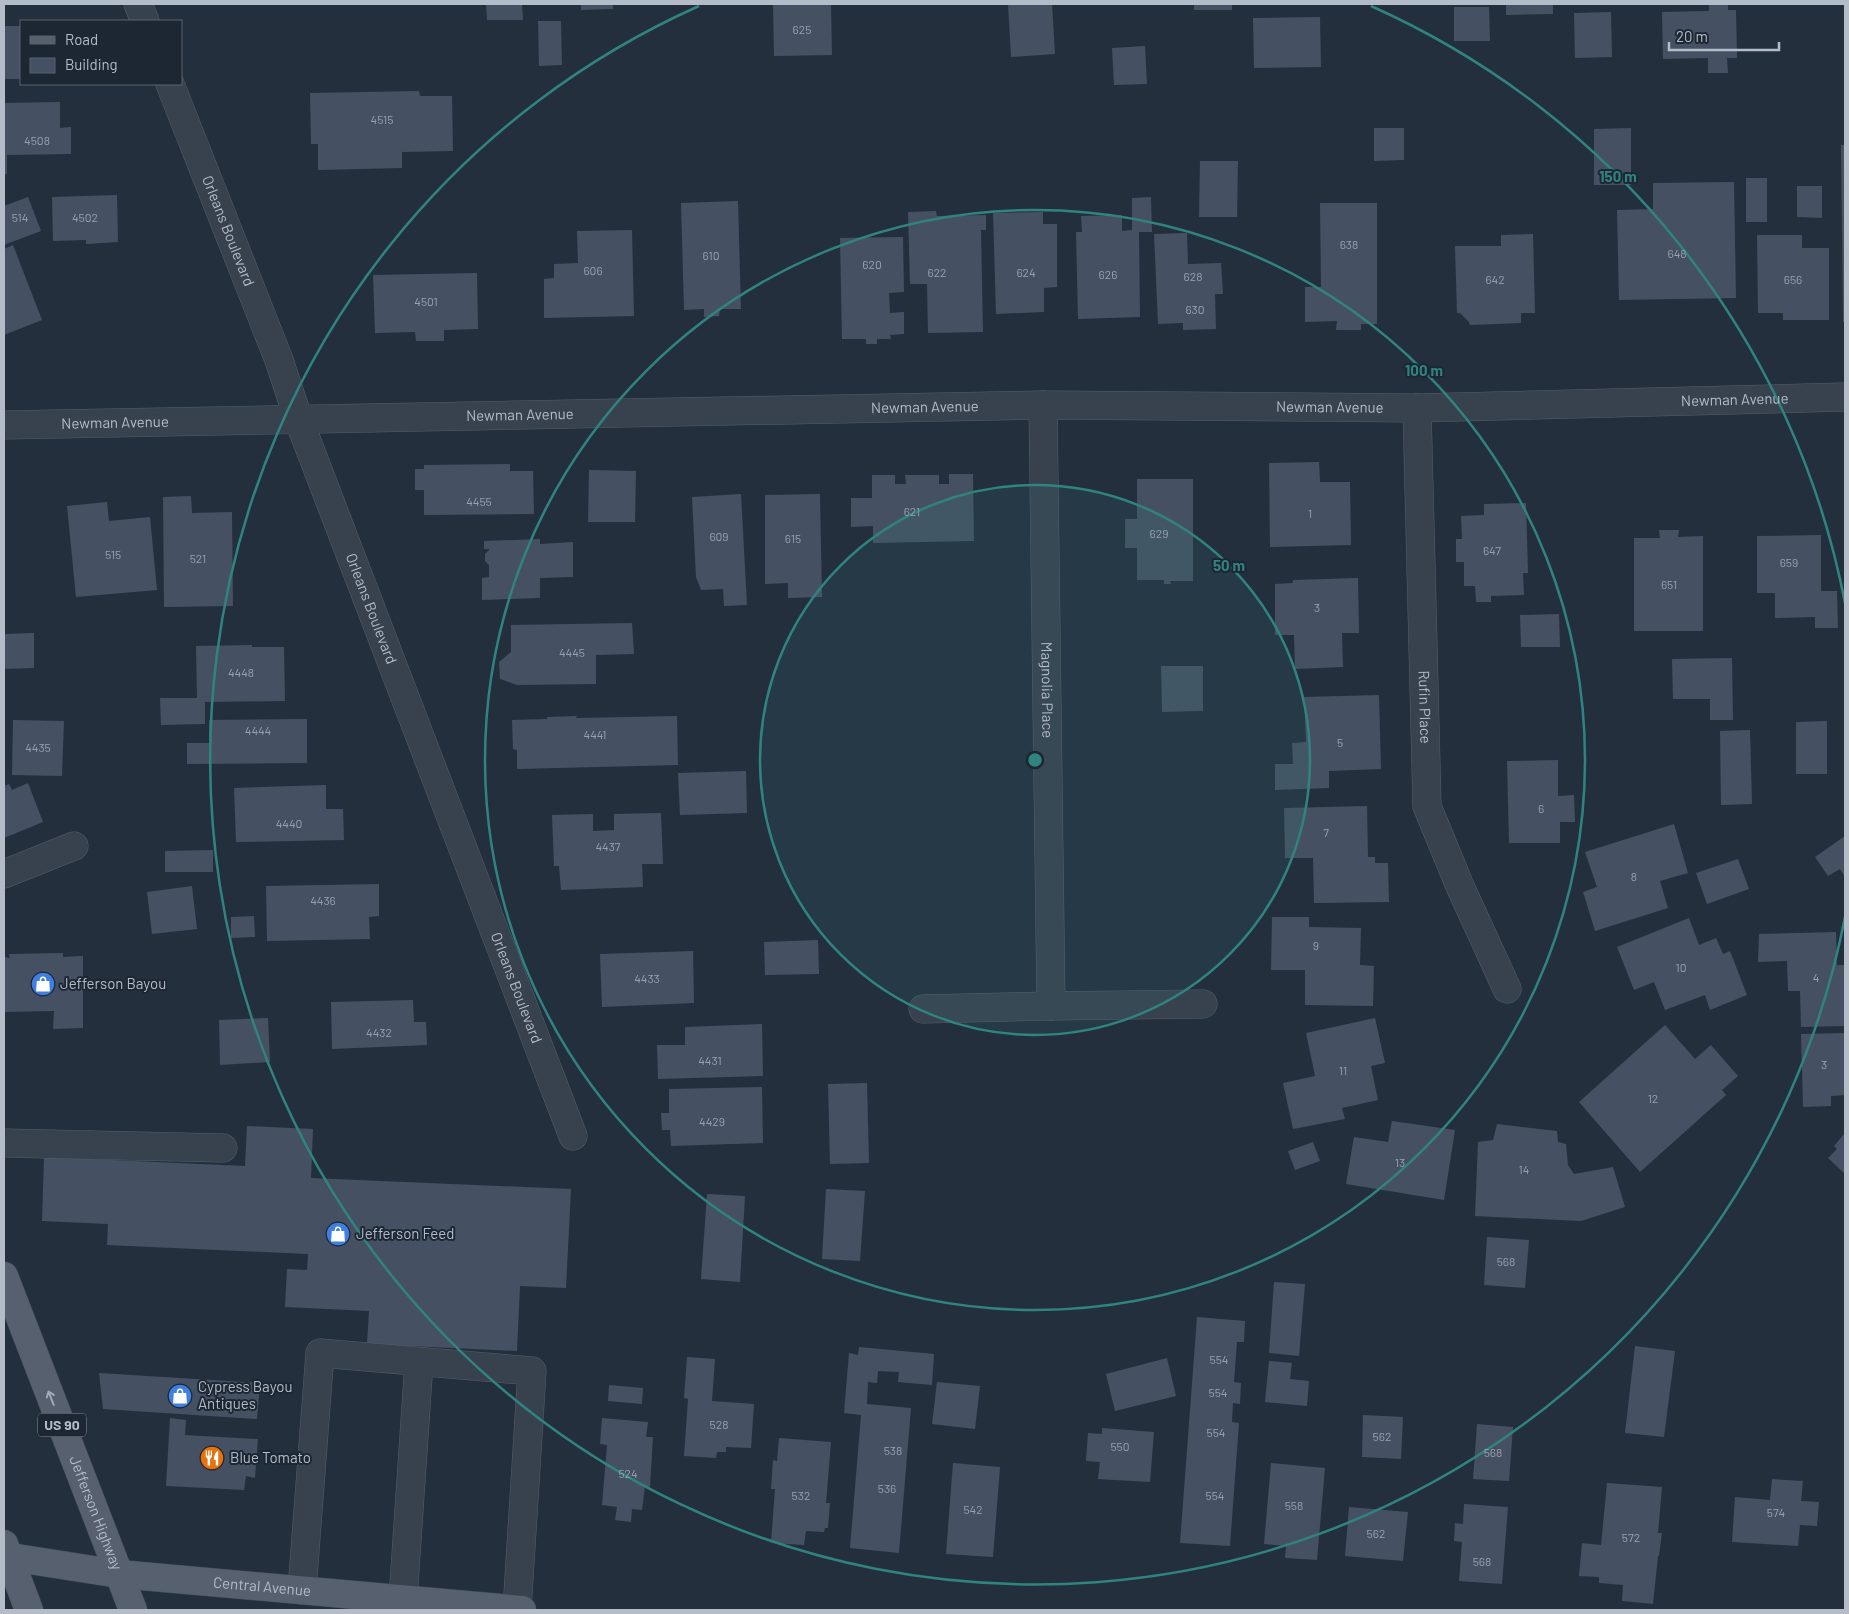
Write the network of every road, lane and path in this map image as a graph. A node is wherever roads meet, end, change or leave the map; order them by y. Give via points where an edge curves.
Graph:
1 (138, 4) edge
2 (145, 20) edge
3 (170, 85) edge
4 (1845, 397) edge
5 (1043, 405) junction
6 (1418, 408) junction
7 (298, 418) junction
8 (4, 425) edge
9 (74, 846) dead end
10 (4, 874) edge
11 (1507, 989) dead end
12 (1203, 1004) dead end
13 (1051, 1006) junction
14 (923, 1009) dead end
15 (573, 1136) dead end
16 (4, 1143) edge
17 (223, 1148) dead end
18 (4, 1276) edge
19 (419, 1362) junction
20 (6, 1551) edge
21 (119, 1574) junction
22 (302, 1590) junction
23 (403, 1600) junction
24 (30, 1610) edge
25 (133, 1610) edge
26 (517, 1610) edge
27 (522, 1610) edge

1 - 2 street
3 - 7 street, Orleans Boulevard
4 - 6 street, Newman Avenue
5 - 6 street, Newman Avenue
5 - 7 street, Newman Avenue
5 - 13 street, Magnolia Place
6 - 11 street, Rufin Place via 1428,806
7 - 8 street, Newman Avenue
7 - 15 street, Orleans Boulevard
9 - 10 street
12 - 13 street
13 - 14 street
16 - 17 street
21 -> 18 main road, Jefferson Highway / US 90
19 - 22 street via 320,1353
19 - 23 street
19 - 26 street via 532,1371
20 - 21 main road, Central Avenue
20 - 24 main road
21 - 22 main road, Central Avenue
21 - 25 main road, Jefferson Highway / US 90
22 - 23 main road, Central Avenue
23 - 26 main road, Central Avenue
26 - 27 main road, Central Avenue

